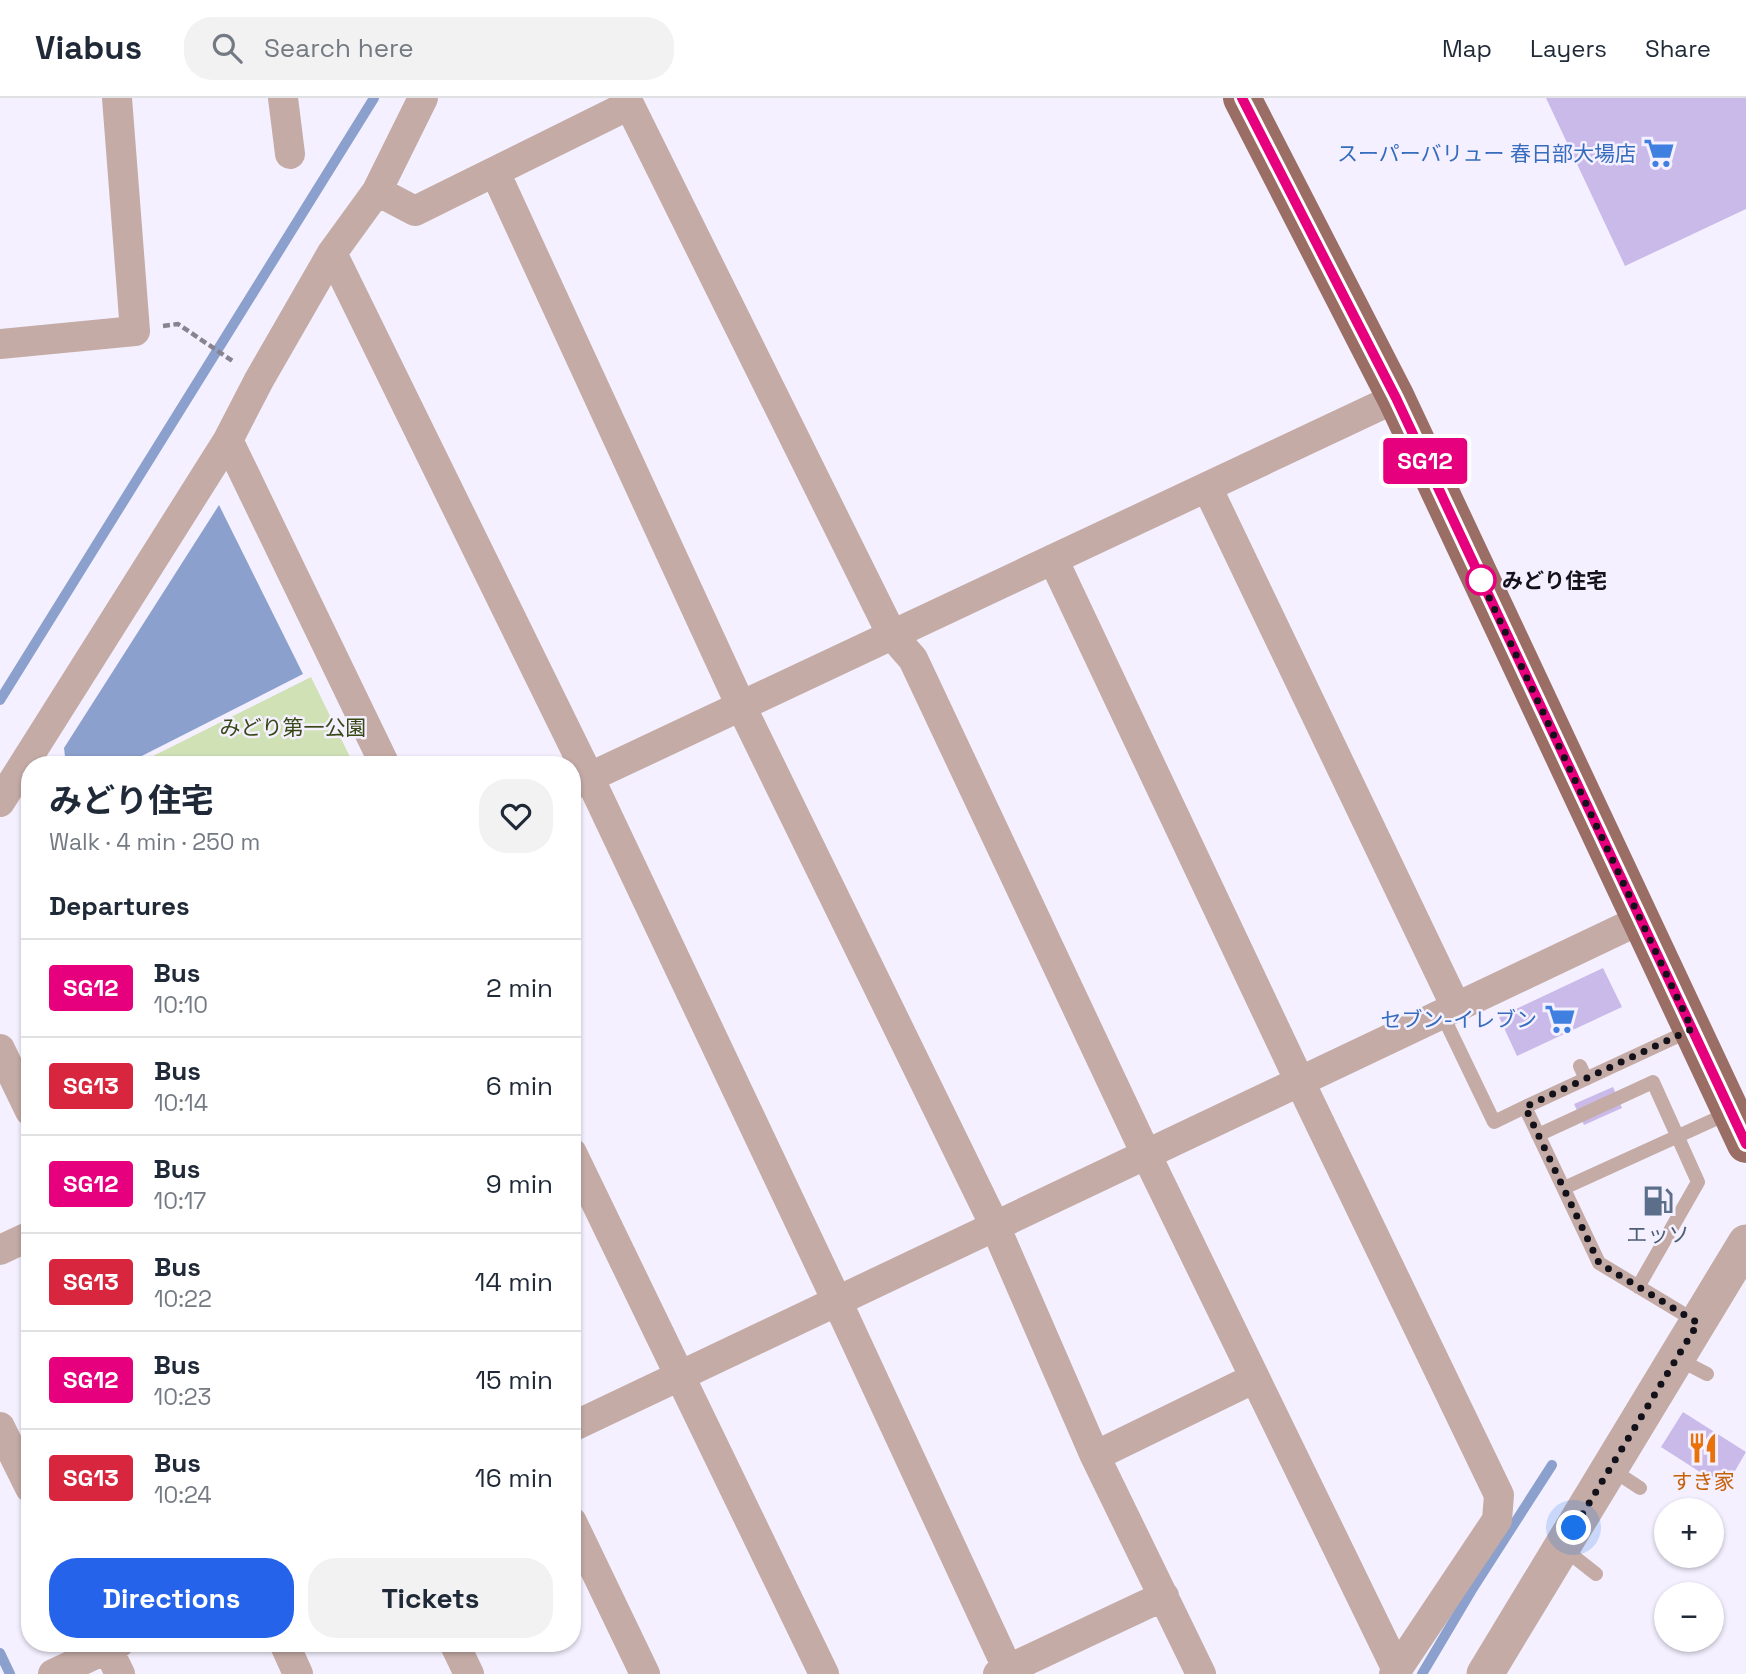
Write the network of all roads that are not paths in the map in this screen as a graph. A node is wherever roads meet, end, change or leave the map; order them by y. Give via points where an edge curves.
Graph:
1 (117, 98) edge
2 (283, 98) edge
3 (423, 98) edge
4 (1242, 98) edge
5 (627, 102) edge
6 (289, 154) dead end
7 (495, 172) junction
8 (377, 191) junction
9 (332, 253) junction
10 (0, 344) edge
11 (1396, 398) junction
12 (228, 440) junction
13 (1206, 487) junction
14 (1053, 559) junction
15 (892, 635) junction
16 (741, 706) junction
17 (36, 756) edge
18 (381, 756) edge
19 (569, 756) edge
20 (21, 776) edge
21 (581, 781) edge
22 (0, 802) edge
23 (1640, 920) junction
24 (1449, 1011) junction
25 (1692, 1029) junction
26 (0, 1049) edge
27 (1300, 1082) junction
28 (21, 1092) edge
29 (1525, 1107) junction
30 (1738, 1128) edge
31 (1538, 1135) junction
32 (1678, 1136) junction
33 (1146, 1154) junction
34 (581, 1172) edge
35 (1564, 1188) junction
36 (995, 1226) junction
37 (21, 1240) edge
38 (1746, 1243) edge
39 (0, 1250) edge
40 (1638, 1287) junction
41 (837, 1301) junction
42 (1698, 1323) junction
43 (680, 1376) junction
44 (1255, 1378) junction
45 (581, 1423) edge
46 (0, 1427) edge
47 (1095, 1456) junction
48 (1610, 1468) junction
49 (21, 1470) edge
50 (1640, 1488) dead end
51 (581, 1541) edge
52 (1562, 1547) junction
53 (1596, 1574) dead end
54 (1164, 1596) junction
55 (113, 1652) edge
56 (288, 1652) edge
57 (458, 1652) edge
58 (1395, 1672) edge
59 (1005, 1673) edge
60 (53, 1674) edge
61 (298, 1674) edge
62 (469, 1674) edge
63 (645, 1674) edge
64 (824, 1674) edge
65 (1201, 1674) edge
66 (1485, 1674) edge

1 - 10 street via 135,331
2 - 6 street
3 - 8 street
4 - 11 main road
5 - 7 street
5 - 15 street
7 - 8 street via 415,211
7 - 16 street
8 - 9 street
9 - 12 street
9 - 19 street
11 - 13 street
11 - 23 main road
12 - 17 street
12 - 18 street
13 - 14 street
13 - 24 street
14 - 15 street
14 - 27 street
15 - 16 street
15 - 33 street via 913,659
16 - 21 street
16 - 36 street
20 - 22 street
21 - 41 street
23 - 24 street
23 - 25 main road
24 - 27 street
24 - 29 lane via 1494,1122
25 - 29 lane via 1583,1072
25 - 30 main road
26 - 28 street
27 - 33 street
27 - 58 street via 1499,1495 1497,1520
29 - 31 lane
30 - 32 lane
31 - 32 lane via 1653,1082
31 - 35 lane
32 - 35 lane
32 - 40 lane via 1698,1182
33 - 36 street
33 - 44 street
34 - 43 street
35 - 40 lane via 1599,1263
36 - 41 street
36 - 47 street
37 - 39 street
38 - 42 street
40 - 42 lane
41 - 43 street
41 - 59 street
42 - 48 street via 1692,1366
43 - 45 street
43 - 64 street
44 - 47 street
44 - 58 street
46 - 49 street
47 - 54 street
48 - 50 lane
48 - 52 street
51 - 63 street
52 - 53 lane
52 - 66 street
54 - 59 street
54 - 65 street
55 - 60 street
56 - 61 street
57 - 62 street

